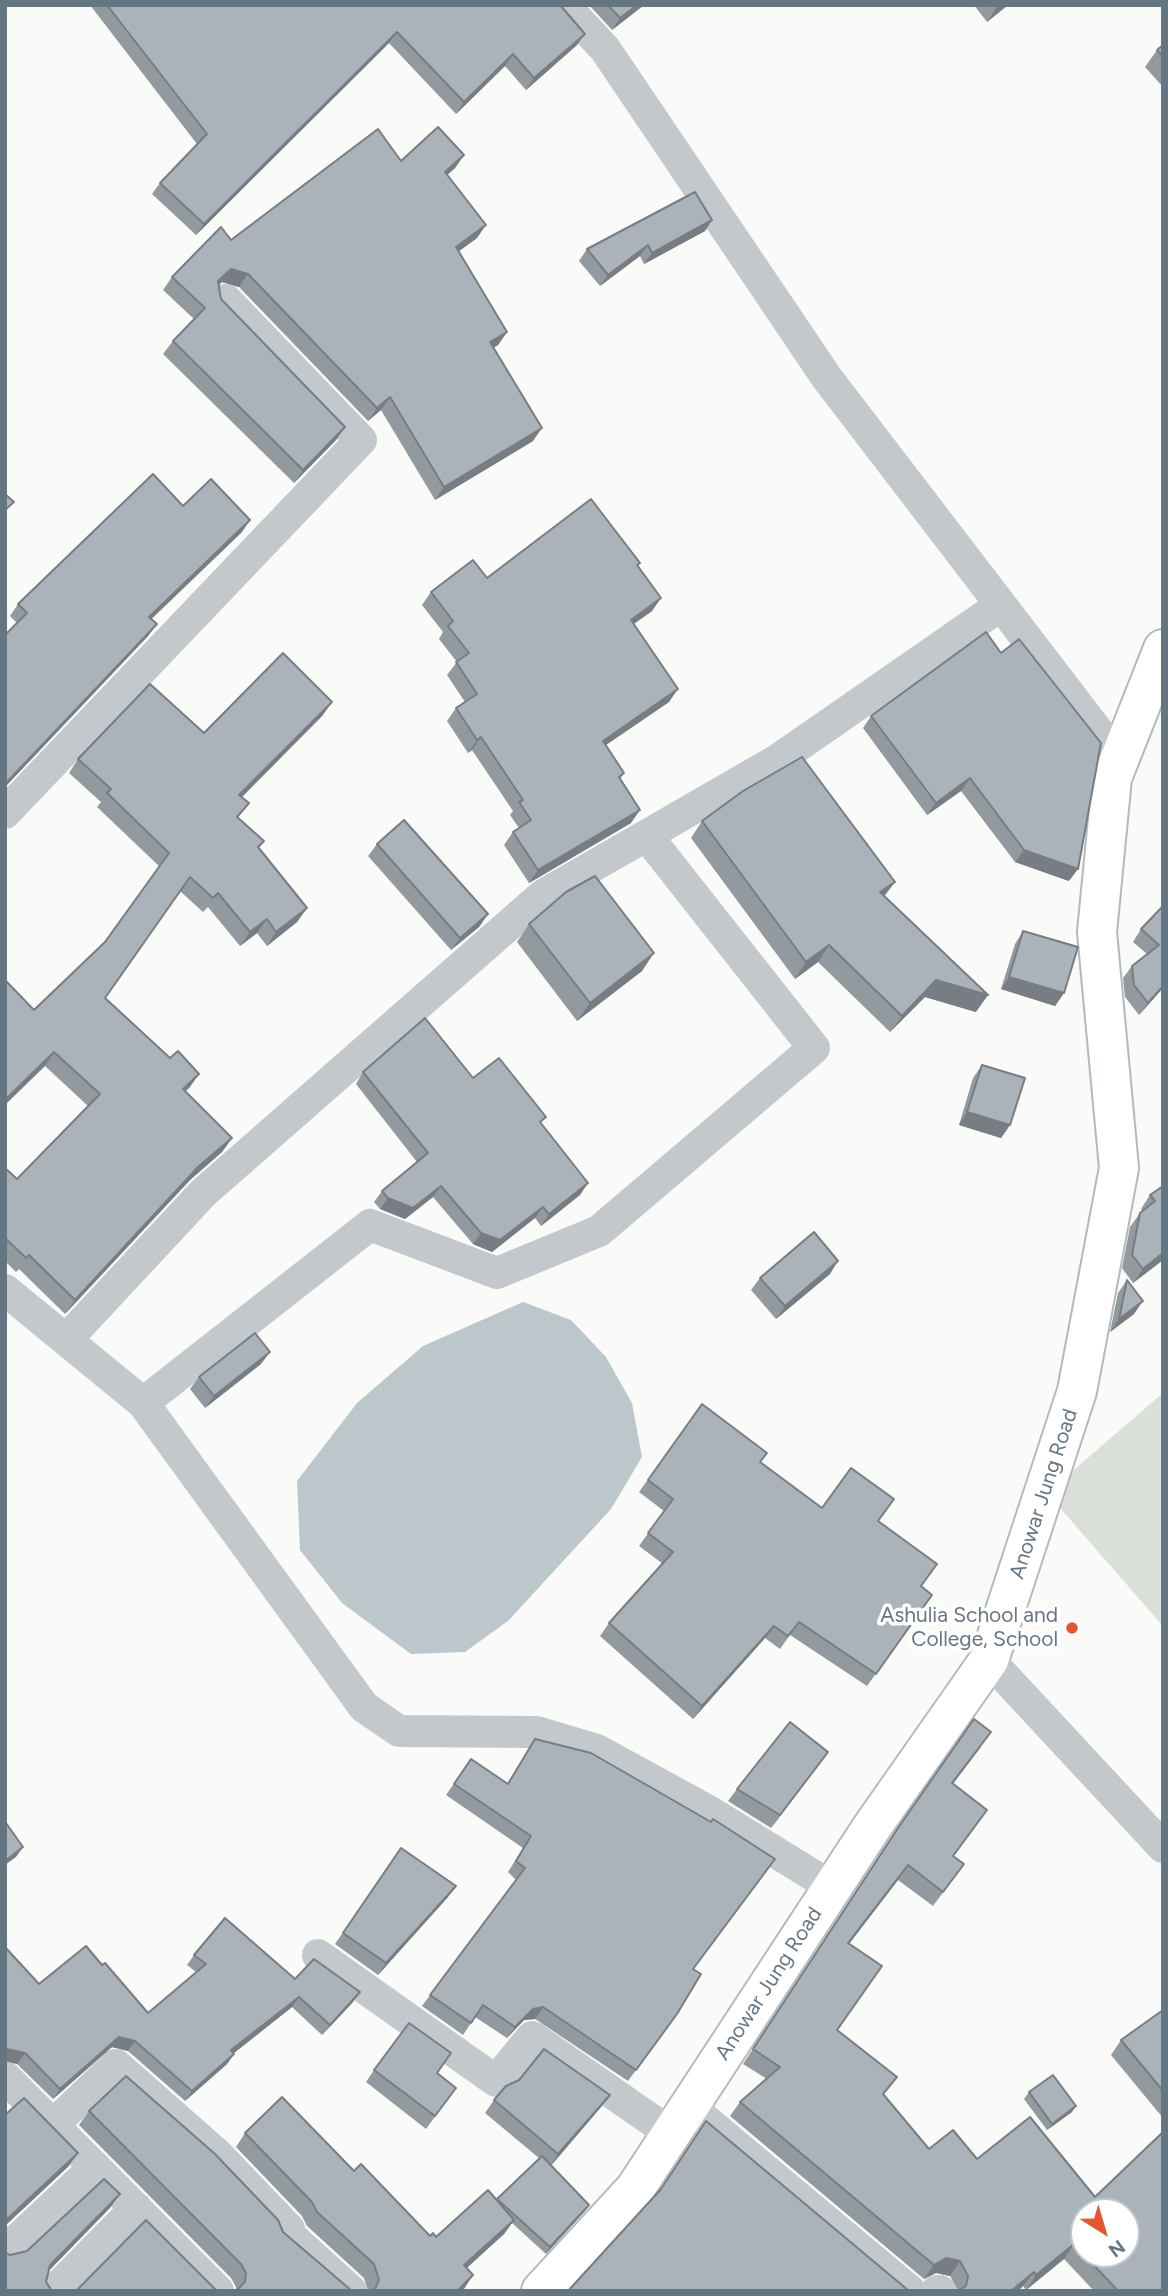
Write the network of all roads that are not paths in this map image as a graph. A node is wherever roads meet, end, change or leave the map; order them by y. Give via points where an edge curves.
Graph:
1 (564, 5) edge
2 (226, 300) edge
3 (1001, 605) junction
4 (1163, 649) edge
5 (1119, 760) junction
6 (5, 813) edge
7 (647, 836) junction
8 (5, 1290) edge
9 (66, 1340) junction
10 (143, 1403) junction
11 (989, 1660) junction
12 (1163, 1847) edge
13 (832, 1887) junction
14 (318, 1955) dead end
15 (11, 2093) edge
16 (681, 2121) junction
17 (53, 2125) junction
18 (95, 2167) junction
19 (136, 2208) junction
20 (5, 2251) edge
21 (54, 2291) edge
22 (218, 2291) edge
23 (351, 2291) edge
24 (541, 2291) edge
25 (910, 2291) edge

1 - 3 street via 605,49 827,378
2 - 6 street via 361,440
3 - 5 street
3 - 7 street via 779,759
4 - 5 highway, Anowar Jung Road
5 - 11 highway, Anowar Jung Road via 1112,778 1097,932 1119,1168 1077,1391
7 - 9 street via 544,895 203,1194
7 - 10 street via 814,1048 599,1231 497,1273 370,1225
8 - 9 street
9 - 10 street
10 - 13 street via 364,1707 399,1731 537,1731 597,1750
11 - 12 street
11 - 13 highway, Anowar Jung Road
13 - 16 highway, Anowar Jung Road
14 - 16 street via 496,2081 532,2037
15 - 17 street
16 - 24 highway, Anowar Jung Road via 635,2189
16 - 25 street
17 - 18 street
17 - 23 street via 116,2065 218,2155 289,2228 286,2232
18 - 19 street
18 - 20 street
19 - 21 street
19 - 22 street

